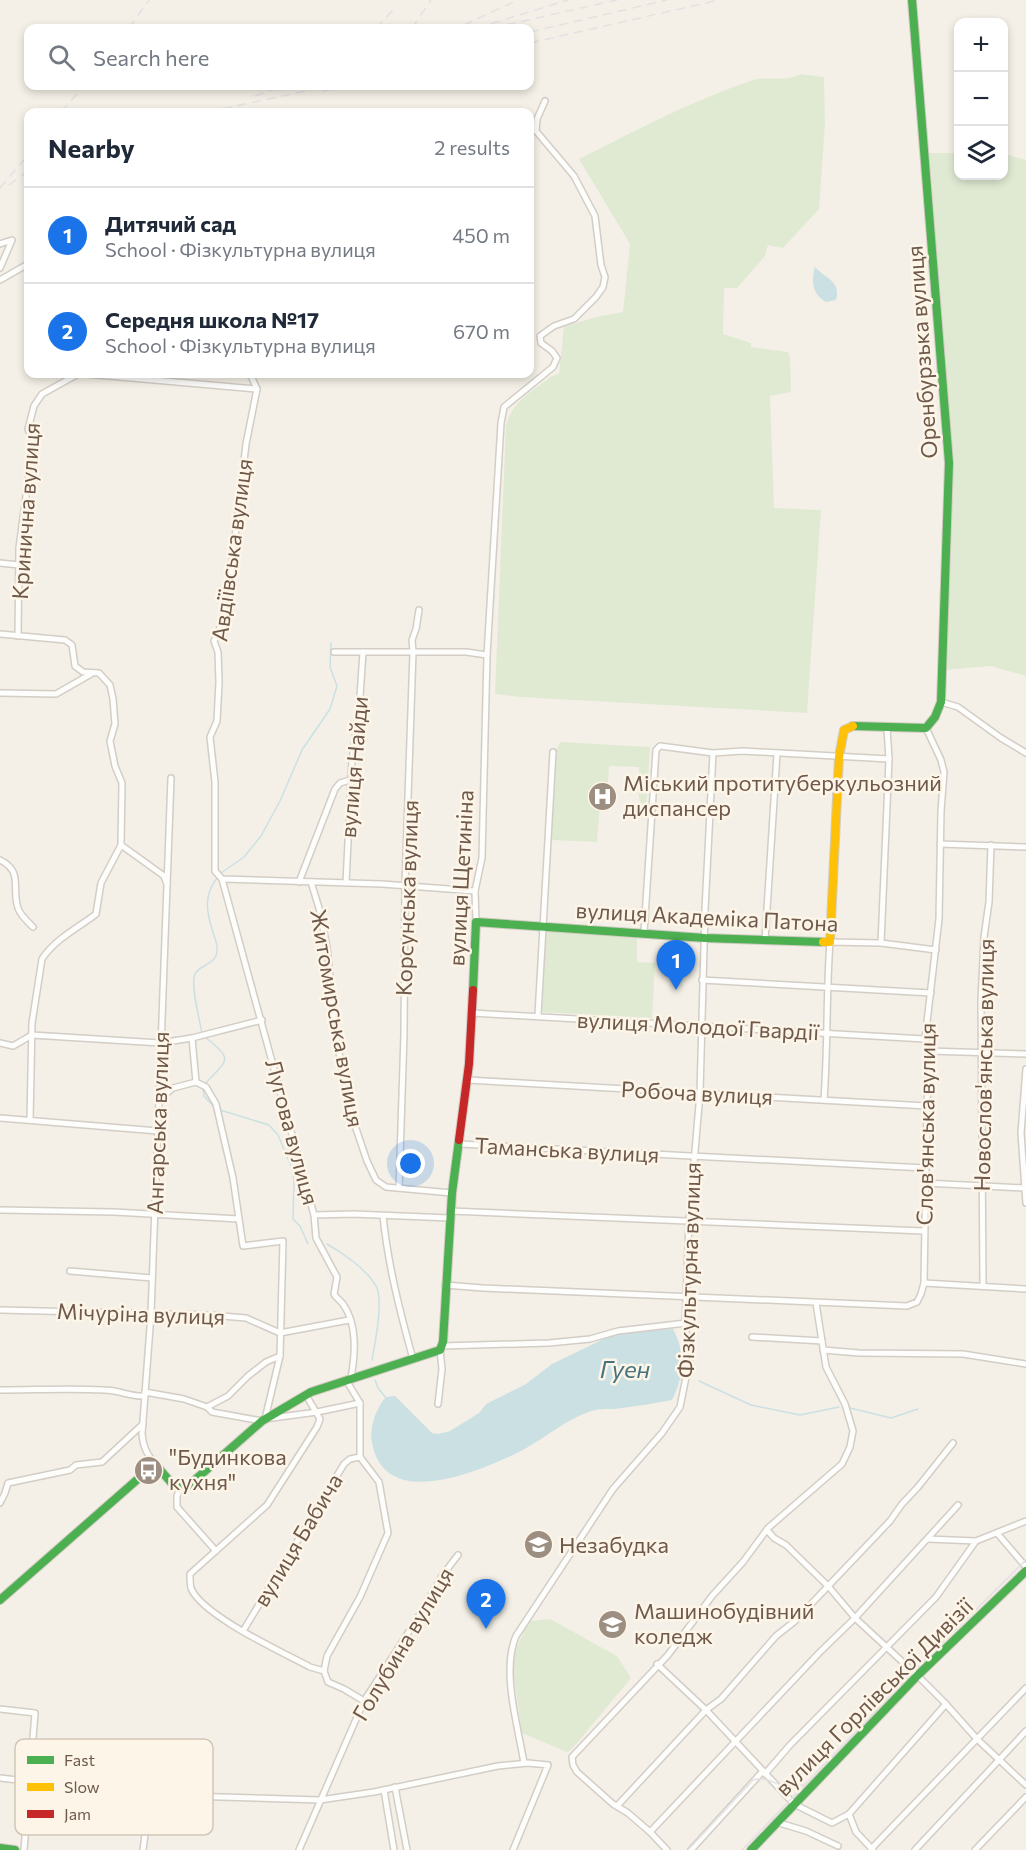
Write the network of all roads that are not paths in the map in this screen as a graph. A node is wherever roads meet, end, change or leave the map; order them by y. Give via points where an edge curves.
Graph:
1 (912, 0) edge
2 (545, 101) dead end
3 (0, 244) edge
4 (24, 266) edge
5 (0, 268) edge
6 (0, 280) edge
7 (71, 378) edge
8 (132, 378) edge
9 (252, 378) edge
10 (257, 389) junction
11 (0, 563) edge
12 (19, 566) junction
13 (419, 610) dead end
14 (0, 634) edge
15 (18, 636) junction
16 (334, 652) dead end
17 (363, 652) junction
18 (413, 652) junction
19 (487, 655) junction
20 (92, 673) junction
21 (0, 693) edge
22 (941, 702) junction
23 (887, 728) junction
24 (926, 728) junction
25 (553, 752) dead end
26 (713, 753) junction
27 (1026, 753) edge
28 (777, 754) junction
29 (839, 757) junction
30 (889, 759) junction
31 (171, 778) dead end
32 (350, 780) junction
33 (940, 844) junction
34 (121, 845) junction
35 (990, 845) junction
36 (1026, 847) edge
37 (0, 860) edge
38 (222, 879) junction
39 (299, 882) junction
40 (311, 882) junction
41 (346, 883) junction
42 (405, 885) junction
43 (168, 888) junction
44 (475, 891) junction
45 (476, 922) junction
46 (33, 927) dead end
47 (543, 927) junction
48 (644, 932) junction
49 (705, 938) junction
50 (765, 940) junction
51 (830, 942) junction
52 (881, 943) junction
53 (936, 950) junction
54 (702, 980) junction
55 (827, 988) junction
56 (931, 993) junction
57 (472, 1013) junction
58 (538, 1015) junction
59 (262, 1020) junction
60 (702, 1025) junction
61 (827, 1034) junction
62 (32, 1035) junction
63 (192, 1038) junction
64 (925, 1039) junction
65 (0, 1043) edge
66 (160, 1043) junction
67 (929, 1051) junction
68 (982, 1052) junction
69 (1026, 1054) edge
70 (1026, 1069) edge
71 (468, 1080) junction
72 (198, 1083) junction
73 (699, 1093) junction
74 (159, 1099) junction
75 (824, 1099) junction
76 (927, 1106) junction
77 (0, 1118) edge
78 (30, 1120) junction
79 (158, 1131) junction
80 (460, 1144) junction
81 (693, 1156) junction
82 (925, 1168) junction
83 (925, 1183) junction
84 (981, 1187) junction
85 (399, 1188) junction
86 (1024, 1188) junction
87 (452, 1193) junction
88 (1026, 1203) edge
89 (0, 1210) edge
90 (451, 1214) junction
91 (155, 1215) junction
92 (314, 1215) junction
93 (383, 1216) junction
94 (239, 1219) junction
95 (689, 1221) junction
96 (924, 1231) junction
97 (70, 1271) dead end
98 (152, 1278) junction
99 (924, 1283) junction
100 (445, 1285) junction
101 (983, 1285) junction
102 (1026, 1289) edge
103 (687, 1295) junction
104 (816, 1303) junction
105 (0, 1310) edge
106 (151, 1314) junction
107 (349, 1320) junction
108 (686, 1323) junction
109 (280, 1333) junction
110 (752, 1337) dead end
111 (822, 1341) junction
112 (441, 1348) junction
113 (823, 1350) junction
114 (280, 1356) junction
115 (413, 1359) junction
116 (1026, 1364) edge
117 (349, 1379) junction
118 (0, 1390) edge
119 (145, 1394) junction
120 (306, 1395) junction
121 (360, 1403) junction
122 (438, 1404) dead end
123 (207, 1407) junction
124 (317, 1412) junction
125 (263, 1420) junction
126 (143, 1424) junction
127 (953, 1443) dead end
128 (360, 1457) junction
129 (155, 1464) junction
130 (180, 1488) junction
131 (0, 1503) edge
132 (958, 1505) dead end
133 (1026, 1521) edge
134 (767, 1530) junction
135 (997, 1533) junction
136 (928, 1539) junction
137 (976, 1541) junction
138 (216, 1551) junction
139 (458, 1556) dead end
140 (1026, 1569) edge
141 (828, 1586) junction
142 (0, 1600) edge
143 (855, 1618) junction
144 (243, 1631) junction
145 (886, 1647) junction
146 (657, 1664) junction
147 (324, 1671) junction
148 (917, 1677) junction
149 (1026, 1688) edge
150 (364, 1701) junction
151 (946, 1704) junction
152 (0, 1709) edge
153 (706, 1710) junction
154 (1026, 1731) edge
155 (33, 1739) edge
156 (976, 1739) junction
157 (735, 1742) junction
158 (1000, 1759) junction
159 (524, 1763) junction
160 (764, 1773) junction
161 (0, 1778) edge
162 (15, 1780) edge
163 (1026, 1785) edge
164 (395, 1787) junction
165 (384, 1790) junction
166 (213, 1797) edge
167 (1026, 1797) edge
168 (320, 1800) junction
169 (794, 1804) junction
170 (617, 1806) junction
171 (849, 1814) junction
172 (776, 1822) junction
173 (650, 1832) junction
174 (25, 1835) edge
175 (145, 1835) edge
176 (838, 1846) dead end
177 (0, 1848) edge
178 (872, 1849) edge
179 (15, 1850) edge
180 (24, 1850) edge
181 (143, 1850) edge
182 (299, 1850) edge
183 (394, 1850) edge
184 (407, 1850) edge
185 (513, 1850) edge
186 (667, 1850) edge
187 (691, 1850) edge
188 (751, 1850) edge
189 (915, 1850) edge
190 (975, 1850) edge

1 - 22 street, Оренбурзька вулиця via 949,463
2 - 19 street, вулиця Щетиніна via 536,131 574,177 595,216 605,277 596,297 574,319 540,336 557,358 554,367 504,406
3 - 5 street via 12,240
4 - 6 street
7 - 12 street, Кринична вулиця via 42,394 34,406 28,429 31,459
8 - 10 street
9 - 10 street
10 - 38 street, Авдіївська вулиця via 246,444 226,614 214,641 219,682 217,721 210,737 215,782 214,871
11 - 12 street
12 - 15 street, Кринична вулиця
13 - 18 street, Корсунська вулиця
14 - 15 street
15 - 20 street via 65,640 72,645 75,666
16 - 17 street
17 - 18 street
17 - 32 street, вулиця Найди
18 - 19 street
18 - 42 street, Корсунська вулиця
19 - 44 street, вулиця Щетиніна via 482,858
20 - 21 street via 56,694
20 - 34 street via 99,673 110,685 113,699 115,724 110,741 122,783
22 - 24 street
22 - 27 street via 958,706
23 - 24 street
23 - 29 street via 847,727 842,734
23 - 30 street
24 - 33 street, Слов'янська вулиця via 943,766
25 - 47 street
26 - 28 street
26 - 48 street via 663,746 657,750
26 - 49 street, Фізкультурна вулиця
28 - 29 street
28 - 50 street
29 - 30 street
29 - 51 street
30 - 52 street
31 - 43 street, Ангарська вулиця
32 - 39 street, Житомирська вулиця via 335,789
32 - 41 street, вулиця Найди
33 - 35 street
33 - 53 street, Слов'янська вулиця
34 - 43 street via 164,876
34 - 62 street via 101,883 96,914 72,930 42,959
35 - 36 street
35 - 68 street, Новослов'янська вулиця
37 - 46 street via 9,865 16,877 18,910
38 - 39 street
38 - 59 street, Лугова вулиця
39 - 40 street
40 - 41 street
40 - 85 street, Житомирська вулиця via 327,947 336,1036 353,1123 376,1180 386,1187
41 - 42 street
42 - 44 street
42 - 85 street, Корсунська вулиця
43 - 66 street, Ангарська вулиця
44 - 45 street, вулиця Щетиніна
45 - 47 street, вулиця Академіка Патона
45 - 57 street, вулиця Щетиніна
47 - 48 street, вулиця Академіка Патона
47 - 58 street
48 - 49 street, вулиця Академіка Патона
49 - 50 street, вулиця Академіка Патона
49 - 54 street, Фізкультурна вулиця
50 - 51 street, вулиця Академіка Патона
51 - 52 street, вулиця Академіка Патона
51 - 55 street
52 - 53 street, вулиця Академіка Патона
53 - 56 street, Слов'янська вулиця
54 - 55 street
54 - 60 street, Фізкультурна вулиця
55 - 56 street
55 - 61 street
56 - 64 street, Слов'янська вулиця
57 - 58 street, вулиця Молодої Гвардії
57 - 71 street, вулиця Щетиніна
58 - 60 street, вулиця Молодої Гвардії
59 - 63 street
59 - 92 street, Лугова вулиця
60 - 61 street, вулиця Молодої Гвардії
60 - 73 street, Фізкультурна вулиця
61 - 64 street, вулиця Молодої Гвардії
61 - 75 street
62 - 65 street via 13,1046
62 - 66 street
62 - 78 street
63 - 66 street
63 - 72 street
64 - 67 street, Слов'янська вулиця
66 - 74 street, Ангарська вулиця
67 - 68 street
67 - 76 street, Слов'янська вулиця
68 - 69 street
68 - 84 street, Новослов'янська вулиця
70 - 86 street via 1021,1133
71 - 73 street, Робоча вулиця
71 - 80 street, вулиця Щетиніна
72 - 74 street via 172,1088
72 - 94 street via 206,1087 216,1104 234,1178
73 - 75 street, Робоча вулиця
73 - 81 street, Фізкультурна вулиця
74 - 79 street, Ангарська вулиця
75 - 76 street, Робоча вулиця
76 - 82 street, Слов'янська вулиця
77 - 78 street
78 - 79 street
79 - 91 street, Ангарська вулиця
80 - 81 street, Таманська вулиця
80 - 87 street, вулиця Щетиніна
81 - 82 street, Таманська вулиця
81 - 95 street, Фізкультурна вулиця
82 - 83 street, Слов'янська вулиця
83 - 84 street
83 - 96 street, Слов'янська вулиця
84 - 86 street
84 - 101 street, Новослов'янська вулиця
85 - 87 street, Житомирська вулиця
86 - 88 street
87 - 90 street, вулиця Щетиніна
89 - 91 street
90 - 93 street
90 - 95 street
90 - 100 street, вулиця Щетиніна
91 - 94 street
91 - 98 street, Ангарська вулиця
92 - 93 street
92 - 107 street, Лугова вулиця via 316,1238 337,1277 333,1294 344,1306
93 - 115 street via 394,1289
94 - 109 street via 243,1246 284,1242
95 - 96 street
95 - 103 street, Фізкультурна вулиця
96 - 99 street, Слов'янська вулиця
97 - 98 street
98 - 106 street, Ангарська вулиця
99 - 101 street
99 - 104 street, Слов'янська вулиця via 919,1299 912,1305
100 - 103 street
100 - 112 street, вулиця Щетиніна
101 - 102 street
103 - 104 street
103 - 108 street, Фізкультурна вулиця
104 - 111 street
105 - 106 street, Мічуріна вулиця
106 - 109 street, Мічуріна вулиця via 246,1318
106 - 119 street, Ангарська вулиця
107 - 109 street
107 - 117 street, Лугова вулиця via 355,1351
108 - 112 street via 618,1330 590,1340
108 - 159 street, Фізкультурна вулиця via 690,1357 679,1411 613,1489 512,1646 509,1672
109 - 114 street
110 - 111 street
111 - 113 street
112 - 115 street
112 - 122 street
113 - 116 street via 963,1354
113 - 134 street via 826,1367 845,1404 853,1431 850,1447 842,1464
114 - 123 street via 266,1362 228,1396
114 - 125 street
115 - 117 street
117 - 120 street
117 - 121 street
118 - 119 street
119 - 123 street via 184,1399
119 - 126 street, Ангарська вулиця
120 - 124 street
120 - 125 street
121 - 124 street
121 - 128 street
123 - 125 street via 212,1412
124 - 125 street
124 - 138 street via 317,1426 279,1489
125 - 130 street via 194,1482
126 - 129 street, Ангарська вулиця via 143,1443
126 - 131 street via 102,1462 8,1483
127 - 141 street via 890,1521
128 - 144 street, вулиця Бабича via 344,1464
128 - 147 street via 379,1482 388,1533 360,1597 327,1656
129 - 130 street
129 - 142 street
130 - 138 street via 177,1507
132 - 136 street
133 - 135 street
134 - 141 street
134 - 146 street
135 - 137 street
135 - 140 street
136 - 137 street
136 - 143 street
137 - 145 street via 936,1597
138 - 144 street via 190,1575 191,1588 226,1622
139 - 150 street, Голубина вулиця via 442,1575
140 - 148 street, вулиця Горлівської Дивізії
141 - 143 street
141 - 153 street
143 - 145 street
143 - 157 street
144 - 147 street
145 - 148 street
145 - 160 street
146 - 153 street
146 - 170 street via 572,1757 577,1772
147 - 150 street via 328,1682
148 - 151 street
148 - 169 street, вулиця Горлівської Дивізії
149 - 156 street
150 - 168 street, Голубина вулиця
151 - 156 street
151 - 171 street
152 - 155 street via 35,1713
153 - 157 street
153 - 170 street
154 - 158 street
156 - 158 street
156 - 178 street
157 - 160 street
157 - 173 street
158 - 163 street
158 - 189 street
159 - 164 street
159 - 185 street via 549,1766
160 - 169 street
160 - 187 street
161 - 162 street
164 - 165 street
164 - 184 street
165 - 168 street
165 - 183 street
166 - 168 street
167 - 190 street
168 - 182 street, Голубина вулиця
169 - 171 street via 832,1823
169 - 172 street, вулиця Горлівської Дивізії
170 - 173 street
171 - 178 street via 856,1832
172 - 176 street
172 - 188 street, вулиця Горлівської Дивізії
173 - 186 street
174 - 180 street
175 - 181 street
177 - 179 street

